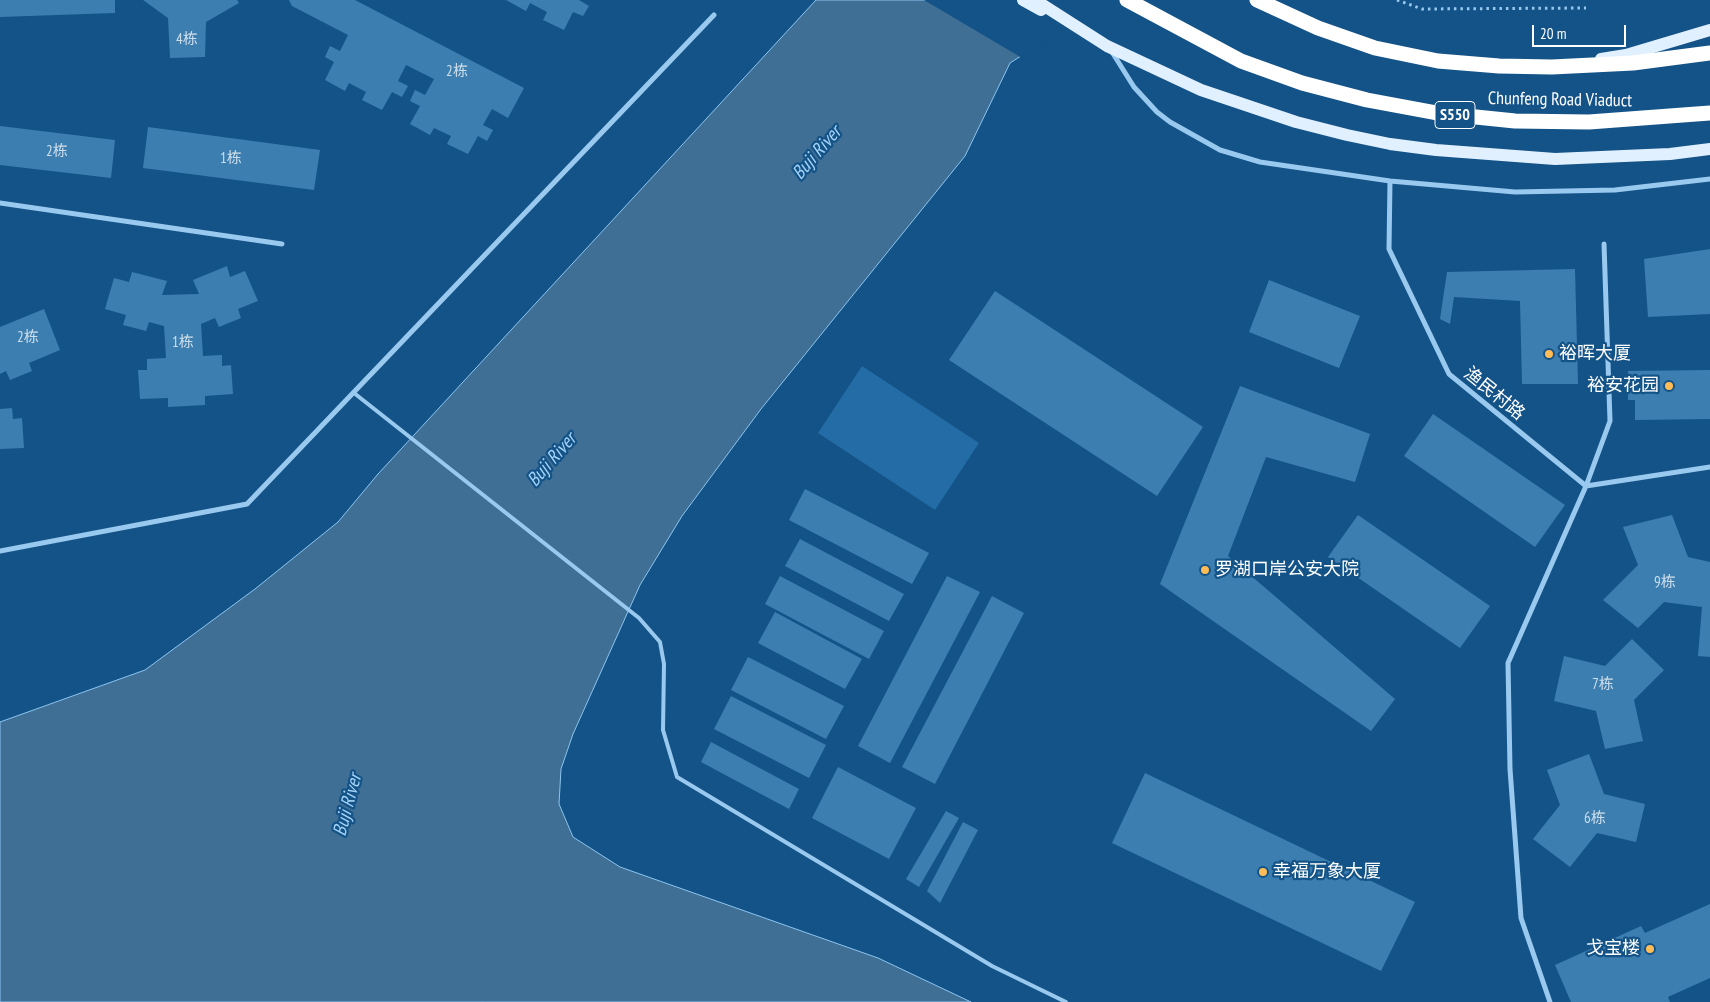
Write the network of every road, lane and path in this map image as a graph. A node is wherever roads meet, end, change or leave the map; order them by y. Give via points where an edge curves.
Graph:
1 (1023, 0) edge
2 (1035, 0) edge
3 (1127, 0) edge
4 (1257, 0) edge
5 (1397, 0) edge
6 (1586, 8) dead end
7 (714, 15) dead end
8 (1710, 30) edge
9 (1081, 31) junction
10 (1107, 46) junction
11 (1710, 53) edge
12 (1552, 67) junction
13 (1710, 113) edge
14 (1710, 149) edge
15 (1710, 179) edge
16 (1390, 181) junction
17 (0, 203) edge
18 (282, 244) dead end
19 (1604, 244) dead end
20 (354, 393) junction
21 (1710, 467) edge
22 (1586, 486) junction
23 (0, 551) edge
24 (1066, 1002) edge
25 (1550, 1002) edge

1 - 9 main road
2 - 9 main road
3 - 13 highway, Chunfeng Road Viaduct / S550 via 1241,60 1302,83 1367,100 1437,113 1515,121 1580,122
4 - 12 highway, Chunfeng Road Viaduct via 1318,28 1375,48 1438,60
5 - 6 path via 1422,9
7 - 20 street
8 - 12 main road via 1626,55
9 - 10 main road
10 - 14 main road via 1201,90 1296,122 1390,144 1555,159
10 - 16 street via 1134,86 1157,112 1203,143 1253,161
11 - 12 highway, Chunfeng Road Viaduct via 1633,63
15 - 16 street via 1615,190 1560,192 1478,190
16 - 22 street, 渔民村路 via 1389,249 1448,374
17 - 18 street
19 - 22 street via 1610,421
20 - 23 street via 247,504
20 - 24 lane via 639,618 660,642 664,664 663,730 678,777 992,966
21 - 22 street
22 - 25 street via 1508,663 1510,770 1521,918

